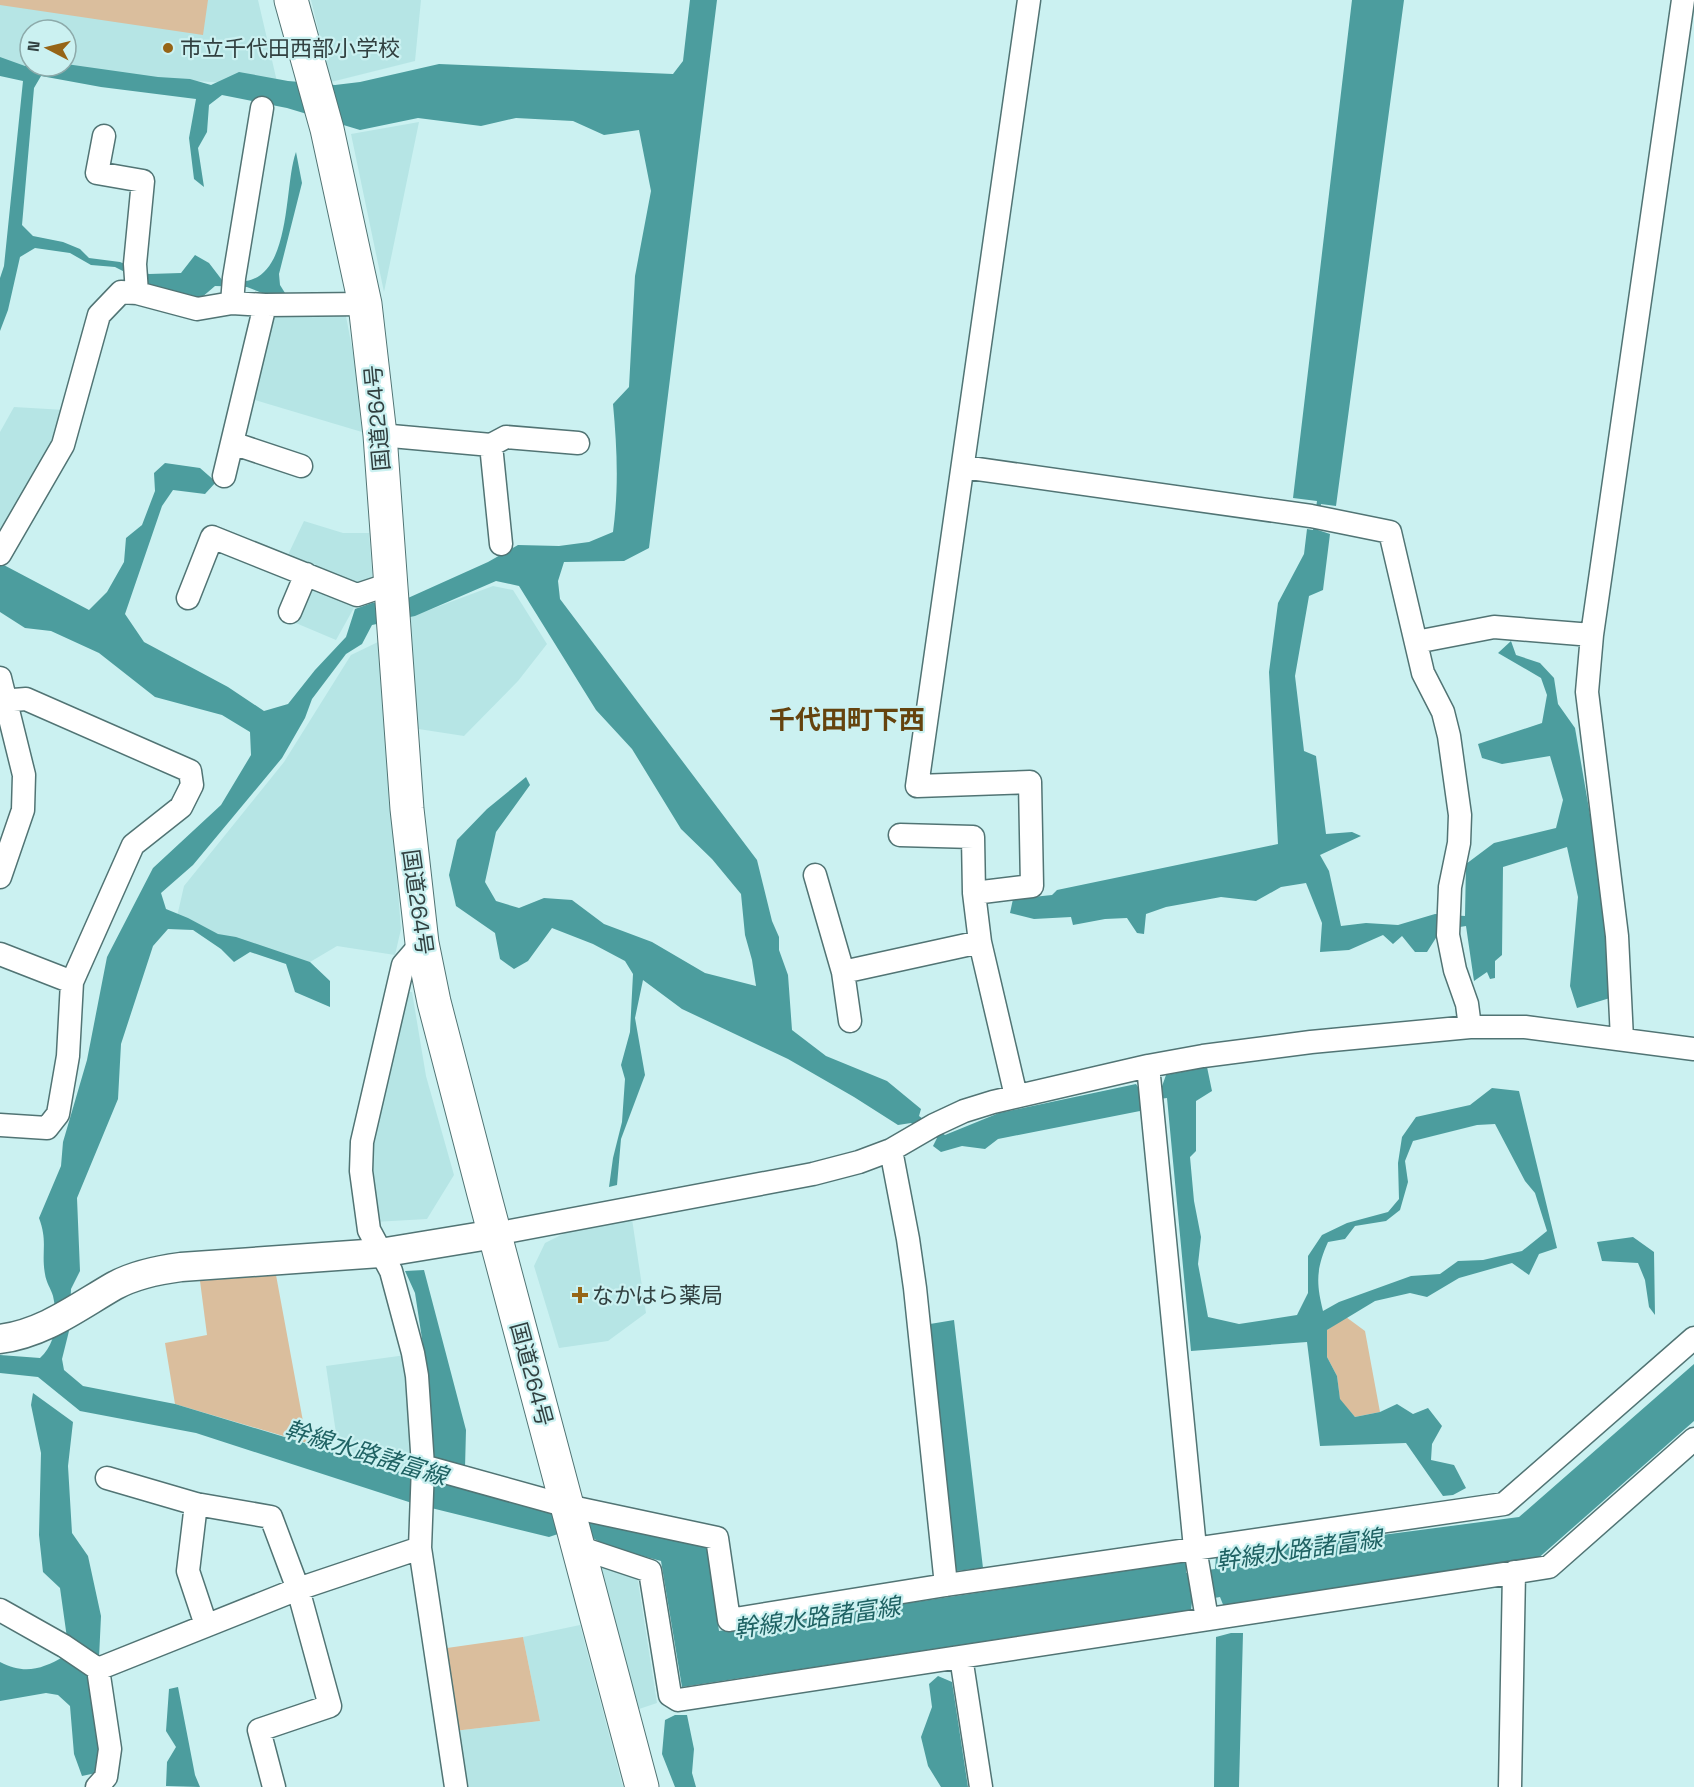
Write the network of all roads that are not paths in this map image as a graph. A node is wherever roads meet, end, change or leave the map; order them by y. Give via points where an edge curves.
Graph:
1 (291, 0) edge
2 (1029, 0) edge
3 (1683, 0) edge
4 (262, 108) dead end
5 (104, 136) dead end
6 (233, 290) junction
7 (137, 293) junction
8 (365, 304) junction
9 (265, 305) junction
10 (380, 435) junction
11 (232, 443) junction
12 (578, 443) dead end
13 (491, 445) junction
14 (301, 466) dead end
15 (963, 467) junction
16 (224, 476) dead end
17 (501, 544) dead end
18 (0, 554) edge
19 (306, 574) junction
20 (188, 598) dead end
21 (391, 602) junction
22 (290, 612) dead end
23 (1592, 635) junction
24 (1416, 642) junction
25 (0, 678) edge
26 (3, 701) edge
27 (900, 835) dead end
28 (815, 875) dead end
29 (0, 877) edge
30 (974, 893) junction
31 (980, 942) junction
32 (422, 943) junction
33 (0, 954) edge
34 (843, 972) junction
35 (72, 982) junction
36 (850, 1021) dead end
37 (1470, 1027) junction
38 (1622, 1039) junction
39 (1694, 1048) edge
40 (1150, 1086) junction
41 (1016, 1096) junction
42 (0, 1125) edge
43 (891, 1150) junction
44 (495, 1234) junction
45 (380, 1252) junction
46 (1694, 1338) edge
47 (0, 1340) edge
48 (1694, 1439) edge
49 (423, 1466) junction
50 (107, 1478) dead end
51 (196, 1504) junction
52 (567, 1506) junction
53 (578, 1547) junction
54 (420, 1548) junction
55 (1196, 1558) junction
56 (1514, 1572) junction
57 (946, 1585) junction
58 (298, 1589) junction
59 (0, 1610) edge
60 (1205, 1611) junction
61 (206, 1625) junction
62 (961, 1657) junction
63 (98, 1669) junction
64 (97, 1787) edge
65 (274, 1787) edge
66 (456, 1787) edge
67 (642, 1787) edge
68 (981, 1787) edge
69 (1510, 1787) edge

1 - 8 highway, 国道264号 via 327,129
2 - 15 street
3 - 23 street
4 - 6 street
5 - 7 street via 97,173 143,181 135,264
6 - 7 street via 197,309
6 - 9 street
7 - 18 street via 121,292 99,315 63,446
8 - 9 street
8 - 10 highway, 国道264号
9 - 11 street
10 - 13 street
10 - 21 highway, 国道264号
11 - 14 street
11 - 16 street
12 - 13 street via 506,437
13 - 17 street
15 - 24 street via 1390,532
15 - 30 street via 917,786 1030,782 1032,886
19 - 20 street via 213,537
19 - 21 street via 357,595
19 - 22 street
21 - 32 highway, 国道264号
23 - 24 street via 1494,627
23 - 38 street via 1587,692 1617,936
24 - 37 street via 1423,673 1443,712 1449,736 1460,815 1448,924
25 - 26 street
26 - 29 street via 24,775 23,810
26 - 35 street via 26,699 189,771 192,785 181,807 133,845
27 - 30 street via 973,837
28 - 34 street
30 - 31 street
31 - 34 street
31 - 41 street
32 - 44 highway, 国道264号
32 - 45 street via 404,965 362,1142 361,1171 369,1230
33 - 35 street
34 - 36 street
35 - 42 street via 68,1056 58,1114 47,1128
37 - 38 street via 1525,1027
37 - 40 street via 1203,1056
38 - 39 street
40 - 41 street
40 - 55 street
41 - 43 street via 964,1111
43 - 44 street via 813,1174
43 - 57 street via 915,1288
44 - 45 street
44 - 52 highway, 国道264号
45 - 47 street via 151,1271 116,1285 60,1319
45 - 49 street via 391,1271 413,1353
46 - 55 street via 1504,1504
48 - 56 street via 1549,1567
49 - 52 street
49 - 54 street
50 - 51 street
51 - 58 street via 271,1517
51 - 61 street via 188,1571
52 - 53 highway, 国道264号
52 - 57 street via 717,1538 729,1620
53 - 62 street via 650,1571 670,1695 678,1700
53 - 67 highway, 国道264号
54 - 58 street
54 - 66 street
55 - 57 street
55 - 60 street
56 - 60 street
56 - 69 street
58 - 61 street
58 - 65 street via 330,1706 259,1730
59 - 63 street
60 - 62 street
61 - 63 street
62 - 68 street
63 - 64 street via 110,1749 106,1777

